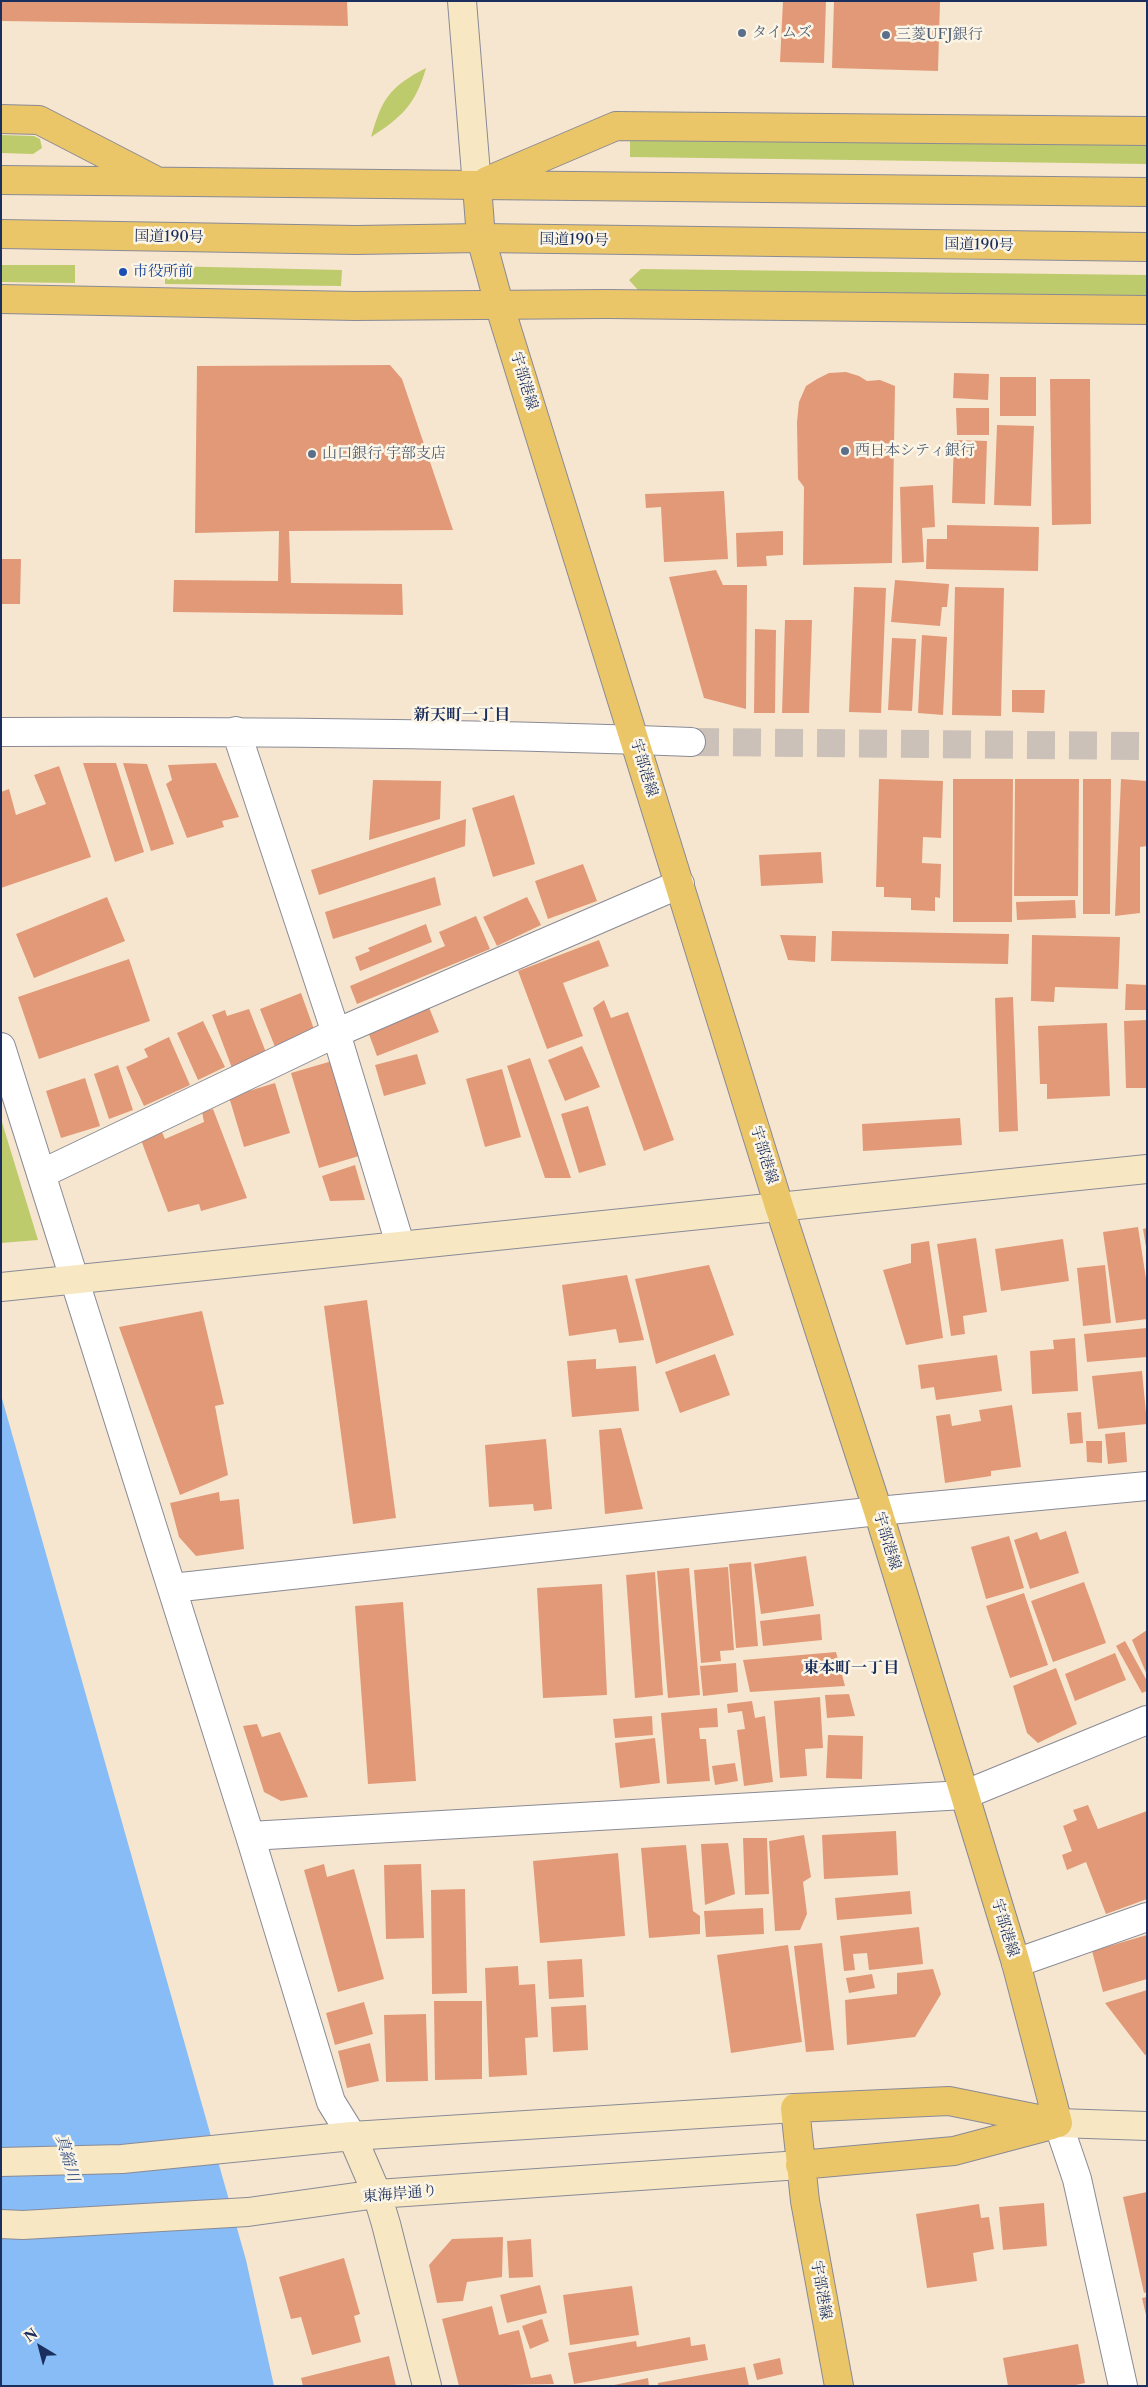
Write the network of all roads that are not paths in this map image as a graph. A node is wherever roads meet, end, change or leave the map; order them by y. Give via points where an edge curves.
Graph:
1 (462, 1) edge
2 (1, 120) edge
3 (1147, 131) edge
4 (1, 180) edge
5 (157, 182) junction
6 (477, 186) junction
7 (1147, 192) edge
8 (1, 234) edge
9 (481, 238) junction
10 (1147, 247) edge
11 (1, 299) edge
12 (499, 304) junction
13 (1147, 310) edge
14 (236, 731) junction
15 (1, 732) edge
16 (636, 740) junction
17 (691, 742) tunnel mouth
18 (680, 884) junction
19 (336, 1033) junction
20 (1, 1047) edge
21 (1147, 1169) edge
22 (42, 1174) junction
23 (779, 1206) junction
24 (400, 1244) junction
25 (73, 1280) junction
26 (1, 1287) edge
27 (1147, 1486) edge
28 (878, 1511) junction
29 (172, 1588) junction
30 (1147, 1720) edge
31 (964, 1796) junction
32 (250, 1836) junction
33 (1147, 1917) edge
34 (1016, 1963) junction
35 (795, 2108) junction
36 (1058, 2123) junction
37 (1147, 2126) edge
38 (352, 2136) junction
39 (1, 2162) edge
40 (800, 2165) junction
41 (377, 2194) junction
42 (1, 2224) edge
43 (427, 2386) edge
44 (839, 2386) edge
45 (1123, 2386) edge

1 - 6 street
2 - 5 main road via 39,120
3 - 6 main road via 616,126
4 - 5 main road
5 - 6 main road
6 - 7 main road
6 - 9 main road, 宇部港線
8 - 9 main road, 国道190号 via 356,240
9 - 10 main road, 国道190号
9 - 12 main road, 宇部港線
11 - 12 main road via 355,306
12 - 13 main road
12 - 16 main road, 宇部港線
14 - 15 street
14 - 16 street
14 - 19 street
16 - 17 street
16 - 18 main road, 宇部港線
18 - 19 street
18 - 23 main road, 宇部港線
19 - 22 street
19 - 24 street
20 - 22 street
21 - 23 street
22 - 25 street
23 - 24 street
23 - 28 main road, 宇部港線
24 - 25 street
25 - 26 street
25 - 29 street
27 - 28 street
28 - 29 street
28 - 31 main road, 宇部港線
29 - 32 street
30 - 31 street
31 - 32 street
31 - 34 main road, 宇部港線
32 - 38 street via 331,2102
33 - 34 street
34 - 36 main road, 宇部港線
35 - 36 main road via 949,2101
35 - 38 street
35 - 40 main road, 宇部港線
36 - 37 street
36 - 40 main road via 954,2151
36 - 45 street via 1077,2179
38 - 39 street via 122,2159
38 - 41 street
40 - 41 street, 東海岸通り
40 - 44 main road, 宇部港線
41 - 42 street, 東海岸通り via 248,2212
41 - 43 street

